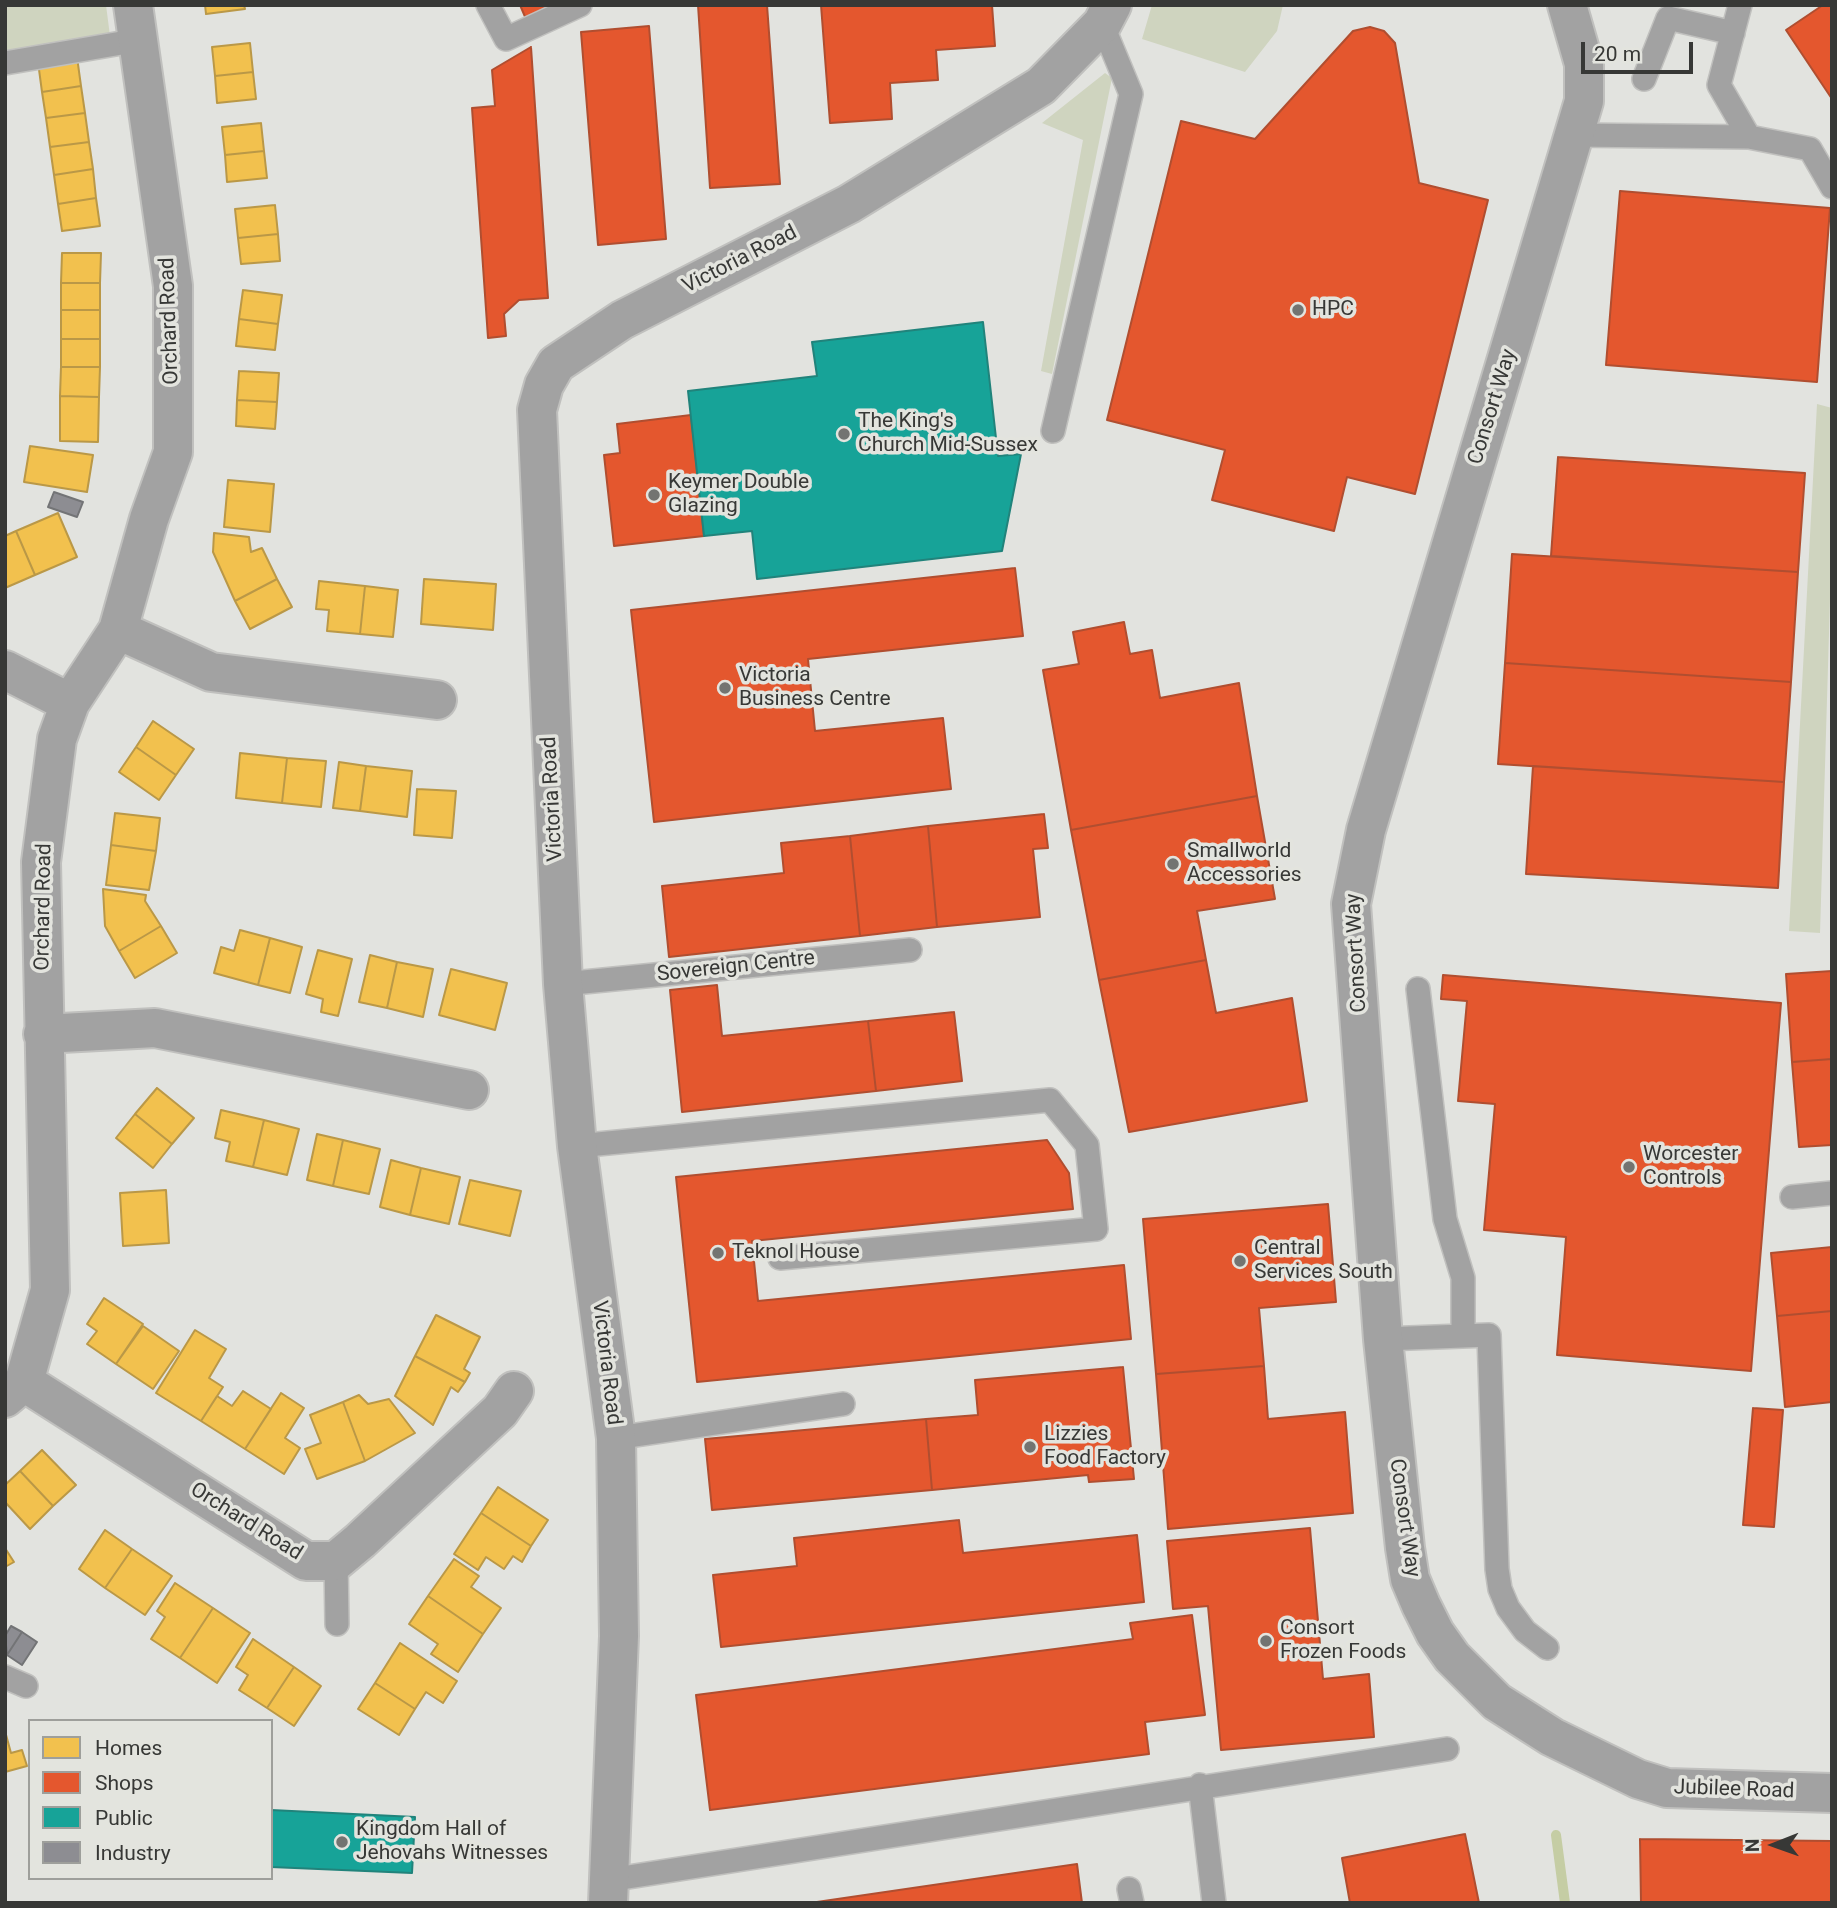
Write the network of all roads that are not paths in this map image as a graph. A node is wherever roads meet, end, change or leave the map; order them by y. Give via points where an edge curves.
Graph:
1 (488, 5) edge
2 (580, 5) edge
3 (1567, 5) edge
4 (1741, 5) edge
5 (1107, 15) edge
6 (136, 23) edge
7 (1733, 33) junction
8 (5, 63) edge
9 (1644, 79) dead end
10 (1574, 135) junction
11 (1749, 137) junction
12 (1832, 187) edge
13 (1053, 431) dead end
14 (118, 630) junction
15 (5, 670) edge
16 (437, 700) dead end
17 (70, 703) junction
18 (910, 950) dead end
19 (563, 985) junction
20 (1418, 989) dead end
21 (43, 1034) junction
22 (469, 1090) dead end
23 (578, 1146) junction
24 (1832, 1193) edge
25 (1792, 1197) dead end
26 (780, 1258) dead end
27 (1463, 1336) junction
28 (1382, 1339) junction
29 (14, 1390) edge
30 (513, 1391) dead end
31 (843, 1404) dead end
32 (616, 1438) junction
33 (336, 1561) junction
34 (337, 1624) dead end
35 (1547, 1647) dead end
36 (1447, 1749) dead end
37 (1638, 1779) joint
38 (1200, 1786) junction
39 (1832, 1793) edge
40 (609, 1891) edge
41 (1214, 1903) edge

1 - 2 lane via 506,39
3 - 10 street, Consort Way via 1585,82
4 - 7 lane
5 - 13 lane via 1131,94
5 - 19 street, Victoria Road via 1041,86 849,204 622,320 556,364 544,385 537,410 539,487
6 - 8 lane
6 - 14 street, Orchard Road via 173,286 173,452
7 - 9 lane via 1668,18
7 - 11 lane via 1719,85
10 - 11 lane
10 - 28 street, Consort Way via 1354,876 1351,904
11 - 12 lane via 1810,149
14 - 16 street via 211,672
14 - 17 street, Orchard Road
15 - 17 street
17 - 21 street, Orchard Road via 57,738 41,862
18 - 19 lane, Sovereign Centre
19 - 23 street, Victoria Road
20 - 27 lane via 1445,1219 1463,1278
21 - 22 street via 155,1028
21 - 29 street, Orchard Road via 50,1290
23 - 26 lane via 1050,1100 1087,1145 1096,1229
23 - 32 street, Victoria Road
24 - 25 lane
27 - 28 lane
27 - 35 lane via 1489,1335 1500,1589 1525,1631
28 - 37 street, Consort Way via 1410,1579 1435,1633 1497,1702 1552,1737
29 - 33 street, Orchard Road via 306,1560
30 - 33 street via 499,1411
31 - 32 lane
32 - 40 street, Victoria Road via 619,1636
33 - 34 lane
36 - 38 lane
37 - 39 street, Jubilee Road via 1699,1791
38 - 40 lane
38 - 41 lane

